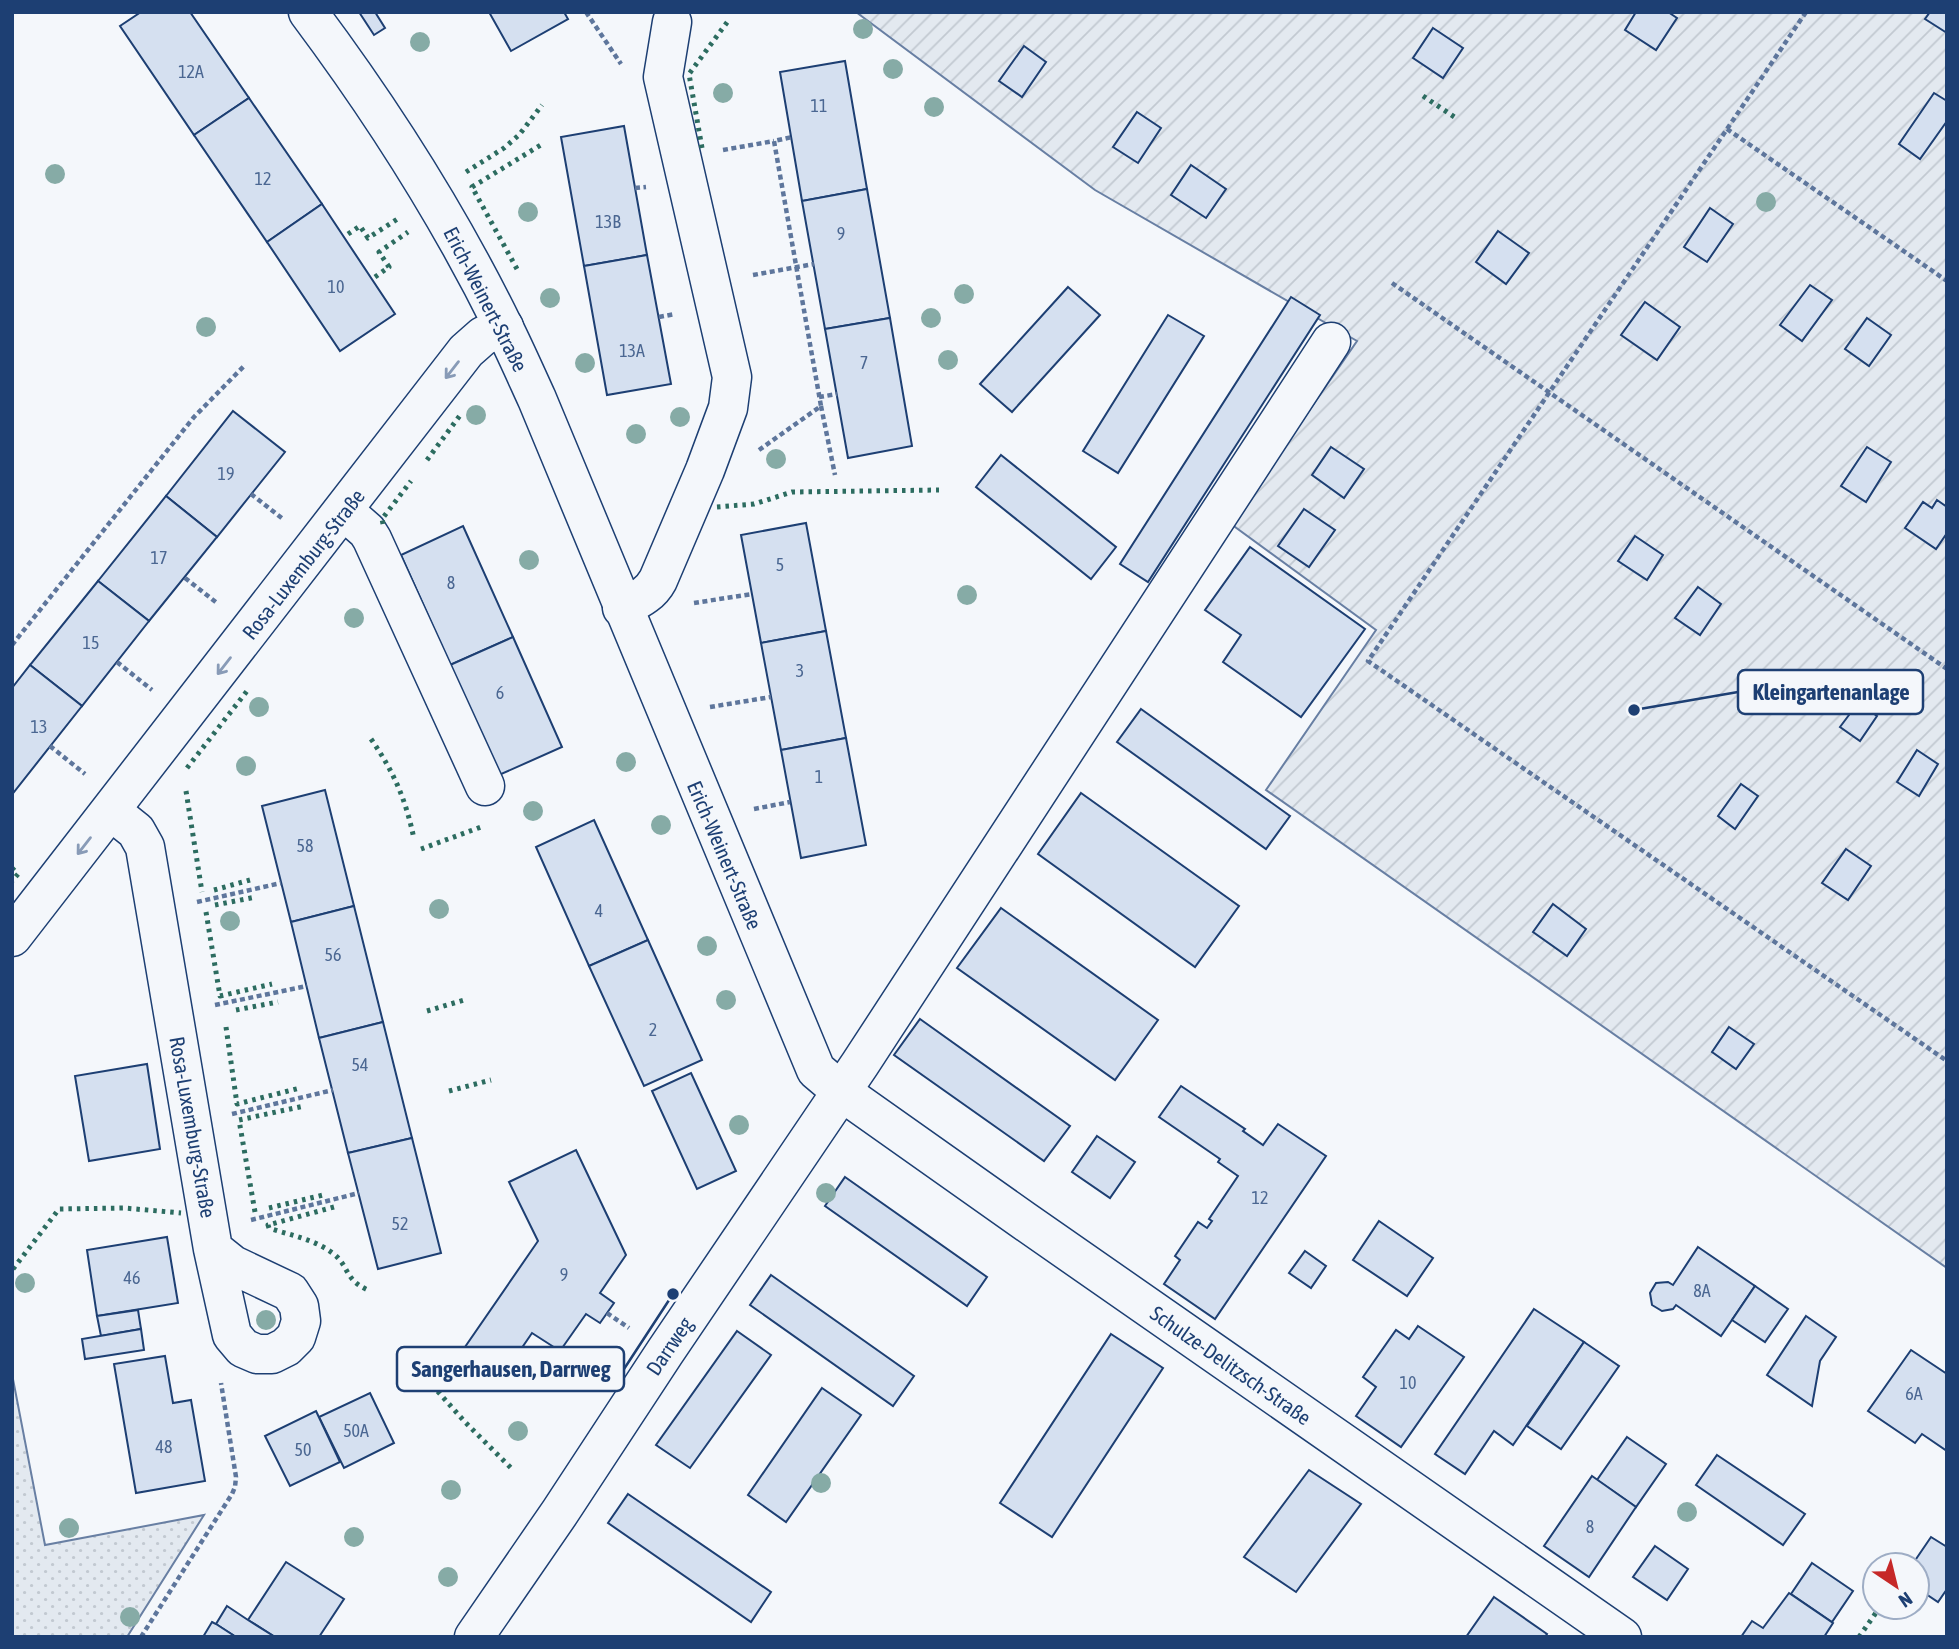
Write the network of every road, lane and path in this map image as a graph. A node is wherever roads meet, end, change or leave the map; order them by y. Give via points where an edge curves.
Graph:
1 (308, 12) edge
2 (586, 12) edge
3 (1806, 12) edge
4 (672, 22) dead end
5 (625, 69) dead end
6 (1727, 130) junction
7 (792, 137) dead end
8 (774, 141) junction
9 (681, 158) junction
10 (814, 264) dead end
11 (795, 268) junction
12 (1947, 281) edge
13 (1392, 283) dead end
14 (710, 284) junction
15 (503, 327) junction
16 (1331, 342) dead end
17 (245, 366) dead end
18 (1549, 393) junction
19 (837, 394) dead end
20 (819, 397) junction
21 (821, 406) junction
22 (750, 457) dead end
23 (835, 475) dead end
24 (251, 494) dead end
25 (344, 511) junction
26 (287, 523) dead end
27 (185, 578) dead end
28 (752, 593) dead end
29 (689, 604) dead end
30 (221, 607) dead end
31 (622, 608) junction
32 (12, 645) edge
33 (117, 662) dead end
34 (1947, 669) edge
35 (154, 692) dead end
36 (771, 697) dead end
37 (706, 708) dead end
38 (50, 747) dead end
39 (87, 776) dead end
40 (485, 786) dead end
41 (790, 802) dead end
42 (111, 811) junction
43 (745, 811) dead end
44 (281, 883) dead end
45 (158, 925) junction
46 (12, 937) edge
47 (307, 986) dead end
48 (176, 1028) junction
49 (1947, 1061) edge
50 (333, 1090) dead end
51 (842, 1092) junction
52 (194, 1135) junction
53 (359, 1194) dead end
54 (212, 1240) junction
55 (232, 1335) junction
56 (1610, 1633) edge
57 (141, 1637) edge
58 (474, 1637) edge

1 - 15 street, Erich-Weinert-Straße via 413,166
2 - 5 path
3 - 6 path
4 - 9 street via 663,77
6 - 12 path
6 - 18 path
7 - 8 path
8 - 9 path
8 - 11 path
9 - 14 street
10 - 11 path
11 - 14 path
11 - 20 path
13 - 18 path
14 - 31 street via 732,377 728,408 655,586
15 -> 25 street, Rosa-Luxemburg-Straße via 466,351
15 - 31 street, Erich-Weinert-Straße
16 - 51 street, Darrweg
17 - 32 path via 194,417
18 - 34 path
18 - 49 path via 1368,661
19 - 20 path
20 - 21 path
21 - 22 path
21 - 23 path
24 - 26 path
25 - 40 street via 372,539
25 -> 42 street, Rosa-Luxemburg-Straße
27 - 30 path
28 - 29 path
31 - 51 street, Erich-Weinert-Straße via 816,1070
33 - 35 path
36 - 37 path
38 - 39 path
41 - 43 path
42 - 45 street, Rosa-Luxemburg-Straße via 136,831 145,847
42 -> 46 street, Rosa-Luxemburg-Straße
44 - 45 path via 198,901
45 - 48 street, Rosa-Luxemburg-Straße
47 - 48 path via 214,1005
48 - 52 street, Rosa-Luxemburg-Straße
50 - 52 path via 234,1113
51 - 56 street, Schulze-Delitzsch-Straße
51 - 58 street, Darrweg
52 - 54 street, Rosa-Luxemburg-Straße
53 - 54 path
54 - 55 street, Rosa-Luxemburg-Straße
54 - 55 street, Rosa-Luxemburg-Straße via 233,1265 290,1292 299,1306 296,1337 286,1347 257,1354 243,1348
55 - 57 path via 220,1380 235,1487

